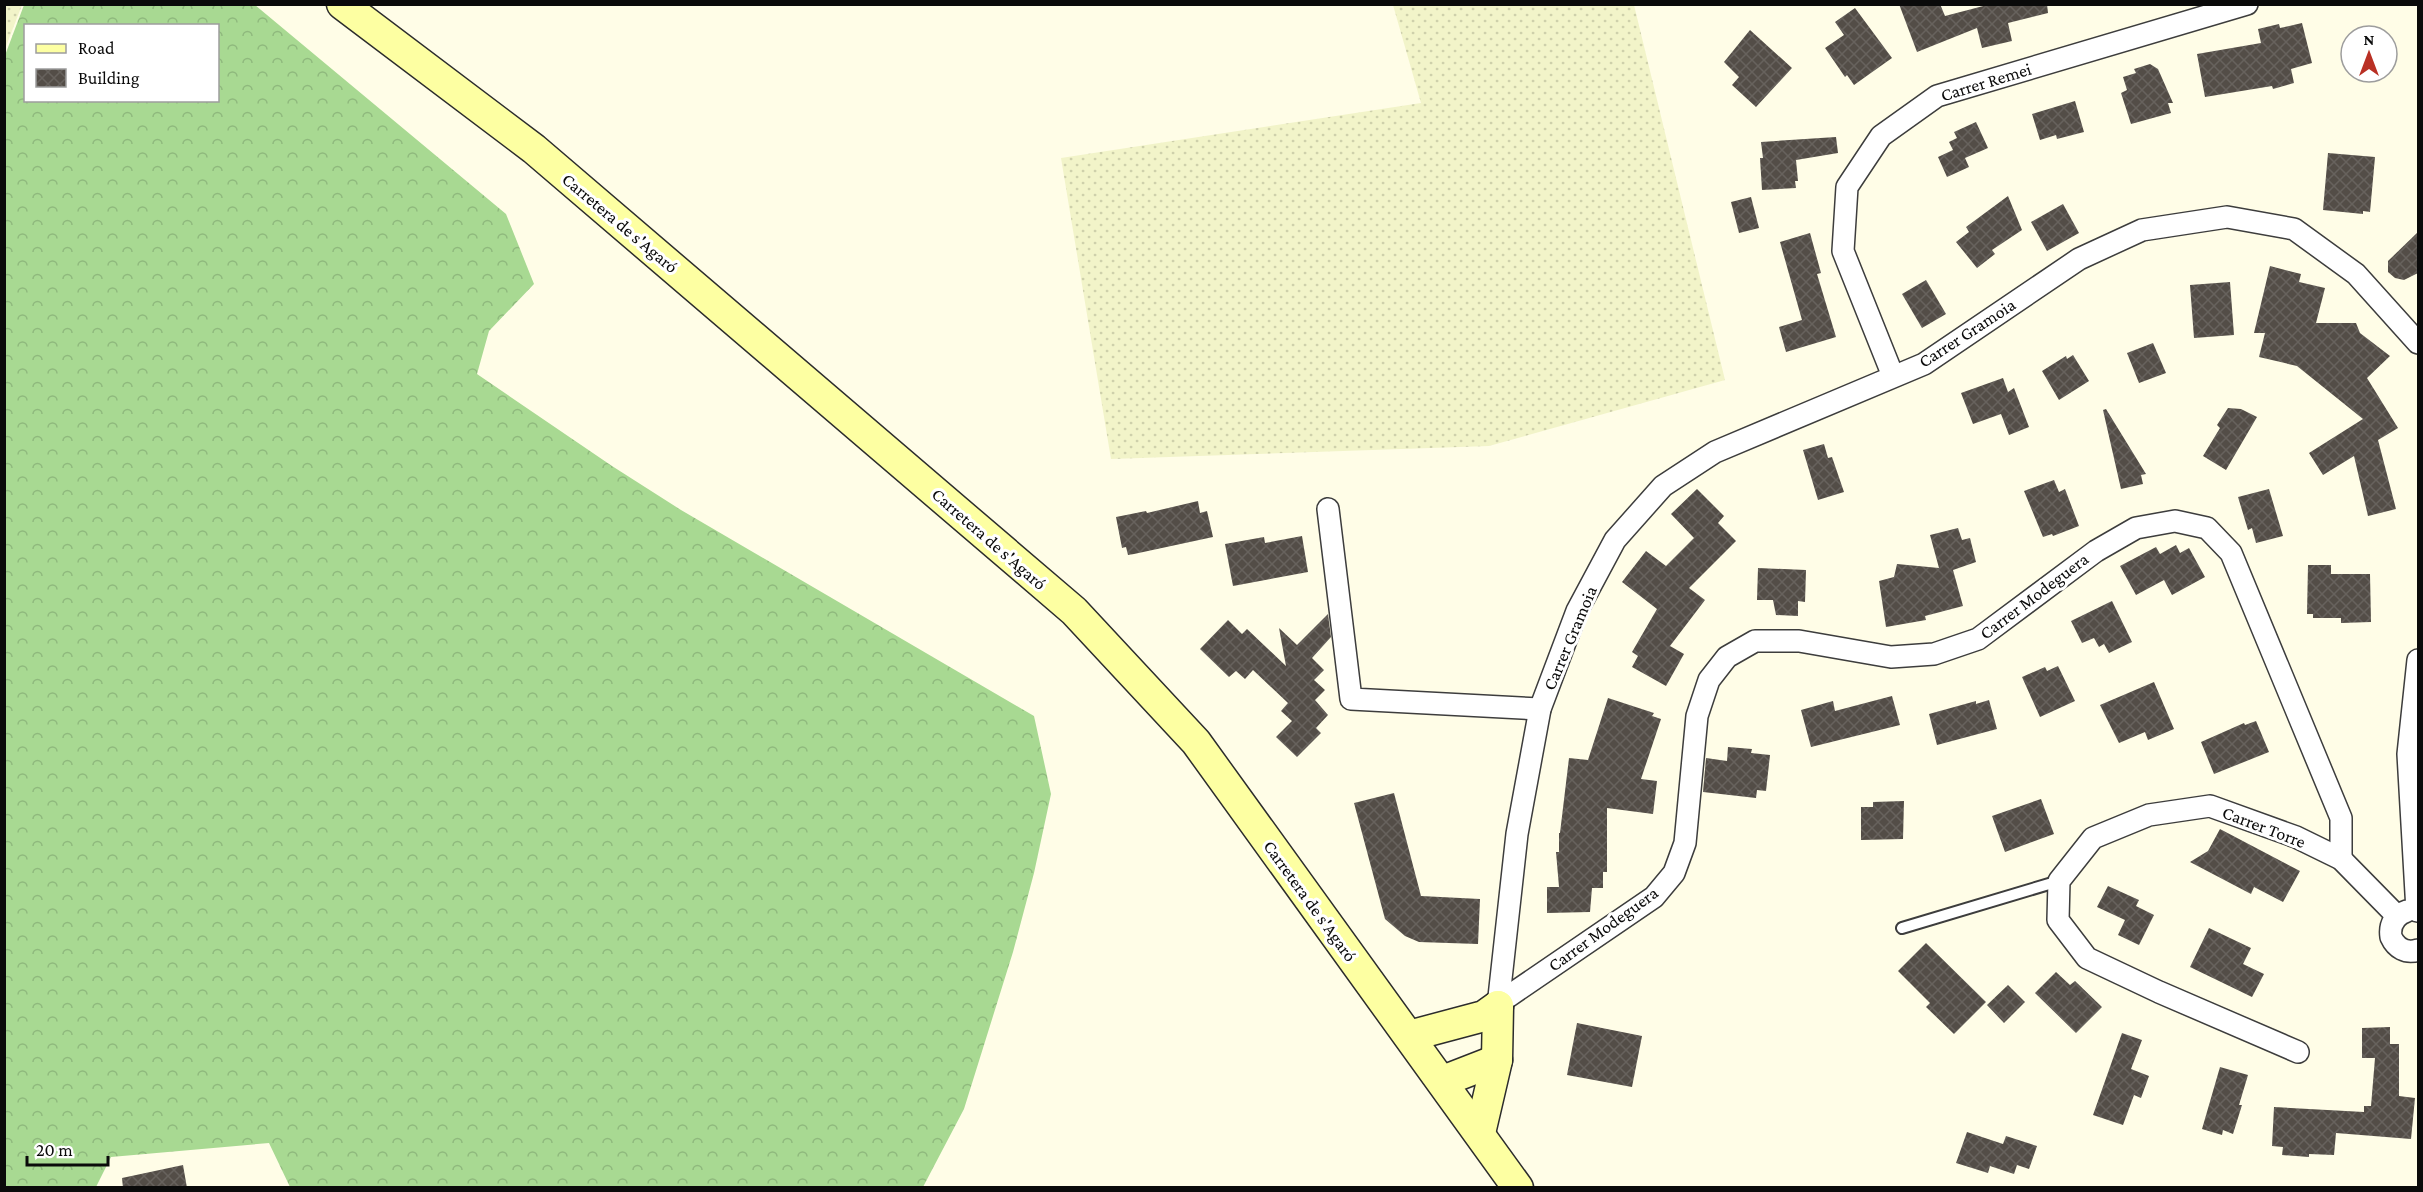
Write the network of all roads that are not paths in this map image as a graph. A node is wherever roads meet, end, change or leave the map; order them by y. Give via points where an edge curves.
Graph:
1 (342, 4) edge
2 (2247, 4) edge
3 (2418, 343) edge
4 (1893, 376) junction
5 (1328, 509) dead end
6 (2418, 660) edge
7 (1540, 709) junction
8 (2341, 859) junction
9 (2059, 881) junction
10 (2410, 913) edge
11 (1902, 928) dead end
12 (2418, 953) edge
13 (1499, 1002) junction
14 (1454, 1024) junction
15 (1409, 1036) junction
16 (2298, 1052) dead end
17 (1497, 1060) junction
18 (1438, 1075) junction
19 (1480, 1133) junction
20 (1518, 1188) edge

1 - 15 street, Carretera de s'Agaró via 534,149 1074,611 1196,742
2 - 4 street, Carrer Remei via 1937,96 1881,136 1847,187 1843,251
3 - 4 street, Carrer Gramoia via 2356,274 2294,229 2227,217 2142,230 2079,259 1924,364
4 - 7 street, Carrer Gramoia via 1715,452 1663,486 1615,540 1577,611
5 - 7 street, Carrer Gramoia via 1351,699
6 - 10 street via 2408,754
7 - 13 street, Carrer Gramoia via 1517,834
8 - 9 street, Carrer Torre via 2296,837 2210,806 2149,815 2093,838
8 - 10 street, Carrer Torre
8 - 13 street, Carrer Modeguera via 2341,818 2231,553 2207,528 2175,521 2136,528 2096,551 1978,639 1934,654 1891,657 1799,641 1755,641 1727,657 1709,680 1697,716 1685,843 1674,873 1654,897
9 - 11 lane
9 - 16 street via 2058,920 2087,957
10 - 12 street via 2391,927 2393,941 2405,951
13 - 14 street via 1484,1016
13 - 17 street
14 - 15 street
14 - 18 street
15 - 18 street, Carretera de s'Agaró
17 - 18 street
17 - 19 street
18 - 19 street, Carretera de s'Agaró
19 - 20 street, Carretera de s'Agaró

